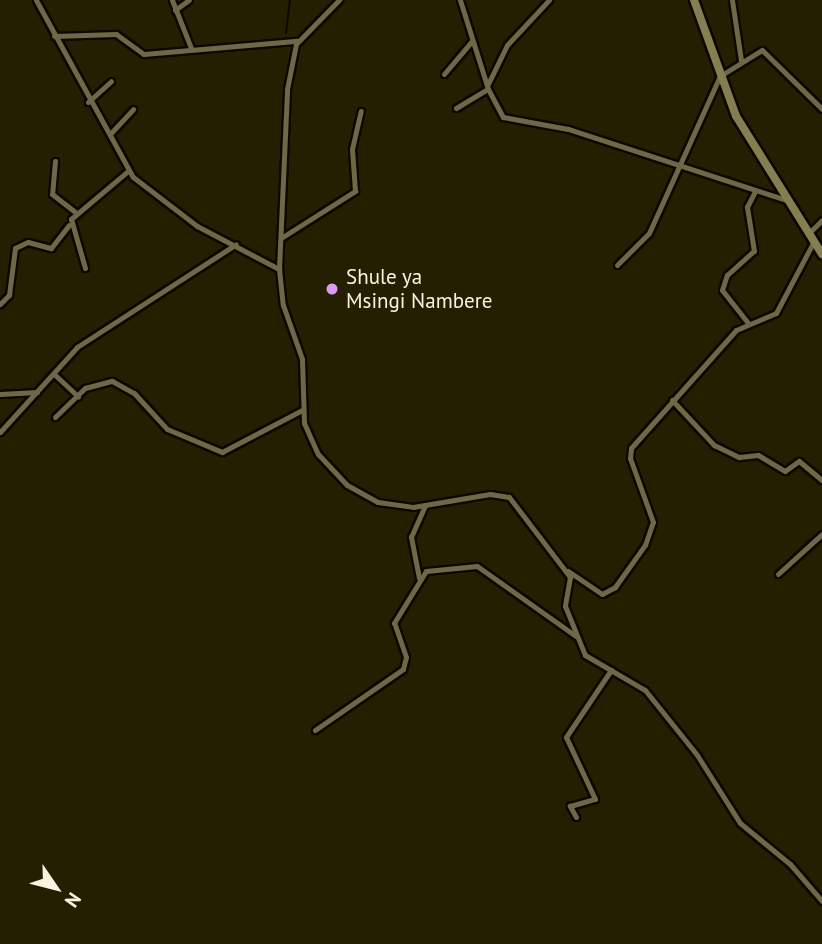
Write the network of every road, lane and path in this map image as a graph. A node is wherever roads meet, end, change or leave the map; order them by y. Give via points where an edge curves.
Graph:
1 (36, 0) edge
2 (172, 0) edge
3 (189, 0) edge
4 (339, 0) edge
5 (460, 0) edge
6 (549, 0) edge
7 (694, 0) edge
8 (732, 0) edge
9 (175, 10) junction
10 (54, 36) junction
11 (297, 41) junction
12 (472, 41) junction
13 (191, 48) junction
14 (741, 60) junction
15 (444, 74) dead end
16 (720, 76) junction
17 (111, 81) dead end
18 (488, 88) junction
19 (88, 102) junction
20 (456, 108) dead end
21 (133, 109) dead end
22 (822, 109) edge
23 (361, 111) dead end
24 (110, 134) junction
25 (55, 161) dead end
26 (675, 165) junction
27 (128, 171) junction
28 (755, 191) junction
29 (786, 200) junction
30 (76, 213) junction
31 (822, 220) edge
32 (69, 225) junction
33 (811, 237) junction
34 (281, 238) junction
35 (236, 244) junction
36 (822, 254) edge
37 (617, 265) dead end
38 (85, 268) dead end
39 (279, 269) junction
40 (0, 304) edge
41 (748, 323) junction
42 (54, 374) junction
43 (37, 392) junction
44 (0, 394) edge
45 (78, 396) junction
46 (672, 400) junction
47 (302, 410) junction
48 (55, 417) dead end
49 (0, 432) edge
50 (822, 480) edge
51 (425, 505) junction
52 (822, 534) edge
53 (566, 570) junction
54 (778, 574) dead end
55 (419, 578) junction
56 (576, 636) junction
57 (611, 670) junction
58 (315, 730) dead end
59 (576, 817) dead end
60 (822, 901) edge

1 - 10 street
2 - 9 street
3 - 9 street
4 - 11 street
5 - 12 street
6 - 18 street via 507,45
7 - 16 street
8 - 14 street
9 - 13 street
10 - 13 street via 116,34 144,54
10 - 19 street
11 - 13 street
11 - 34 street via 287,89
12 - 15 street
12 - 18 street
14 - 16 street
14 - 22 street via 766,51
16 - 26 street
16 - 29 street
17 - 19 street
18 - 20 street
18 - 26 street via 503,117 568,129
19 - 24 street
21 - 24 street
23 - 34 street via 352,149 355,191
24 - 27 street
25 - 30 street via 52,194
26 - 28 street
26 - 37 street via 649,233
27 - 30 street
27 - 35 street via 179,214
28 - 29 street
28 - 41 street via 747,207 754,251 727,275 722,290
29 - 33 street
30 - 32 street
31 - 33 street
32 - 38 street
32 - 40 street via 51,248 28,242 15,248 12,284
33 - 36 street
33 - 41 street via 776,313
34 - 39 street
35 - 39 street
35 - 42 street via 93,335
39 - 47 street via 283,305 302,359
41 - 46 street
42 - 43 street
42 - 45 street
43 - 44 street
43 - 49 street
45 - 47 street via 94,383 120,383 167,429 222,452
45 - 48 street
46 - 50 street via 715,445 739,457 758,455 785,471 799,461
46 - 53 street via 629,452 652,516 645,545 605,594
47 - 51 street via 311,445 360,495 390,505
51 - 53 street via 490,494 509,497
51 - 55 street via 411,537
52 - 54 street
53 - 56 street via 570,580 565,606
55 - 56 street via 426,570 477,566
55 - 58 street via 394,626 405,657 403,669
56 - 57 street via 585,655
57 - 59 street via 566,737 595,799 570,806
57 - 60 street via 645,690 743,827 790,864

